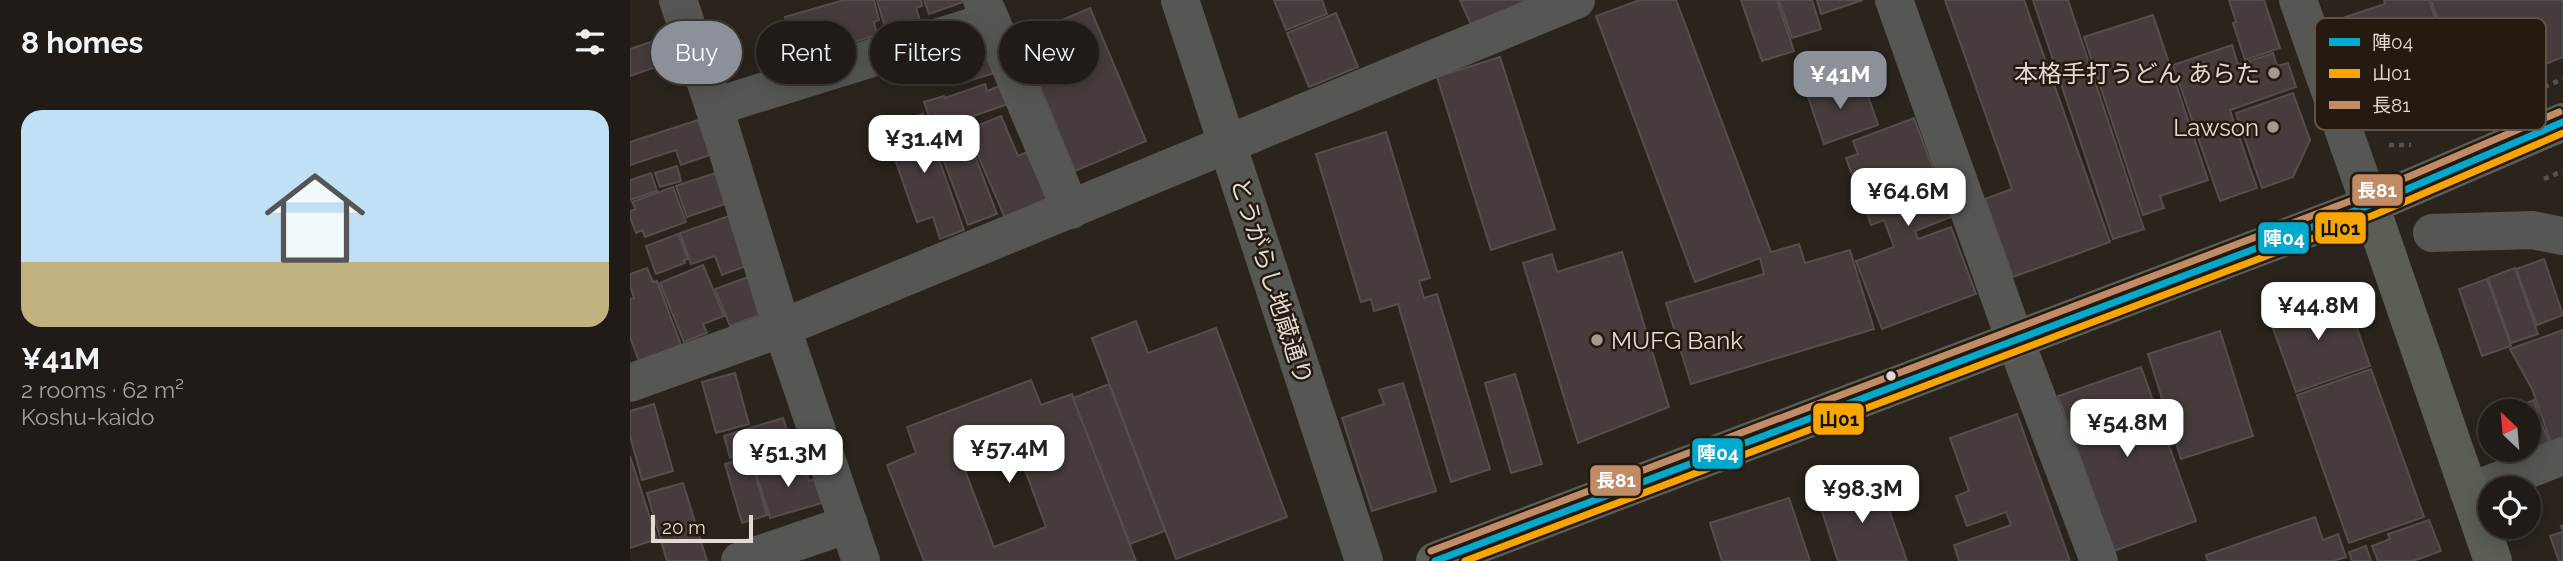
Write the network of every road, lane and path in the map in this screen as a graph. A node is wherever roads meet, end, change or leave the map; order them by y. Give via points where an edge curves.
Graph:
1 (678, 0) edge
2 (1180, 0) edge
3 (1894, 0) edge
4 (2298, 0) edge
5 (1570, 1) edge
6 (987, 10) edge
7 (2315, 48) edge
8 (2563, 79) edge
9 (2546, 86) edge
10 (714, 107) junction
11 (2563, 122) edge
12 (2546, 129) edge
13 (2344, 130) edge
14 (2544, 130) edge
15 (2421, 141) dead end
16 (2385, 143) dead end
17 (1228, 145) junction
18 (2563, 171) edge
19 (2544, 179) dead end
20 (2370, 205) junction
21 (1071, 210) junction
22 (2432, 233) dead end
23 (2563, 236) edge
24 (782, 328) junction
25 (2015, 340) junction
26 (630, 383) edge
27 (2563, 456) edge
28 (2469, 492) junction
29 (849, 524) junction
30 (740, 561) edge
31 (860, 561) edge
32 (1364, 561) edge
33 (1435, 561) edge
34 (2099, 561) edge
35 (2493, 561) edge

1 - 10 street
2 - 17 street, とうがらし地蔵通り
3 - 25 street
4 - 7 street
5 - 17 street
6 - 10 street
6 - 21 street
8 - 9 path
10 - 24 street
11 - 12 highway
13 - 20 street
14 - 20 highway
15 - 16 path via 2391,147
17 - 21 street
17 - 32 street, とうがらし地蔵通り
18 - 19 path
20 - 25 highway
20 - 28 highway
21 - 24 street
22 - 23 street via 2532,230
24 - 26 street
24 - 29 street
25 - 33 highway
25 - 34 street
27 - 28 street
28 - 35 highway
29 - 30 street
29 - 31 street

